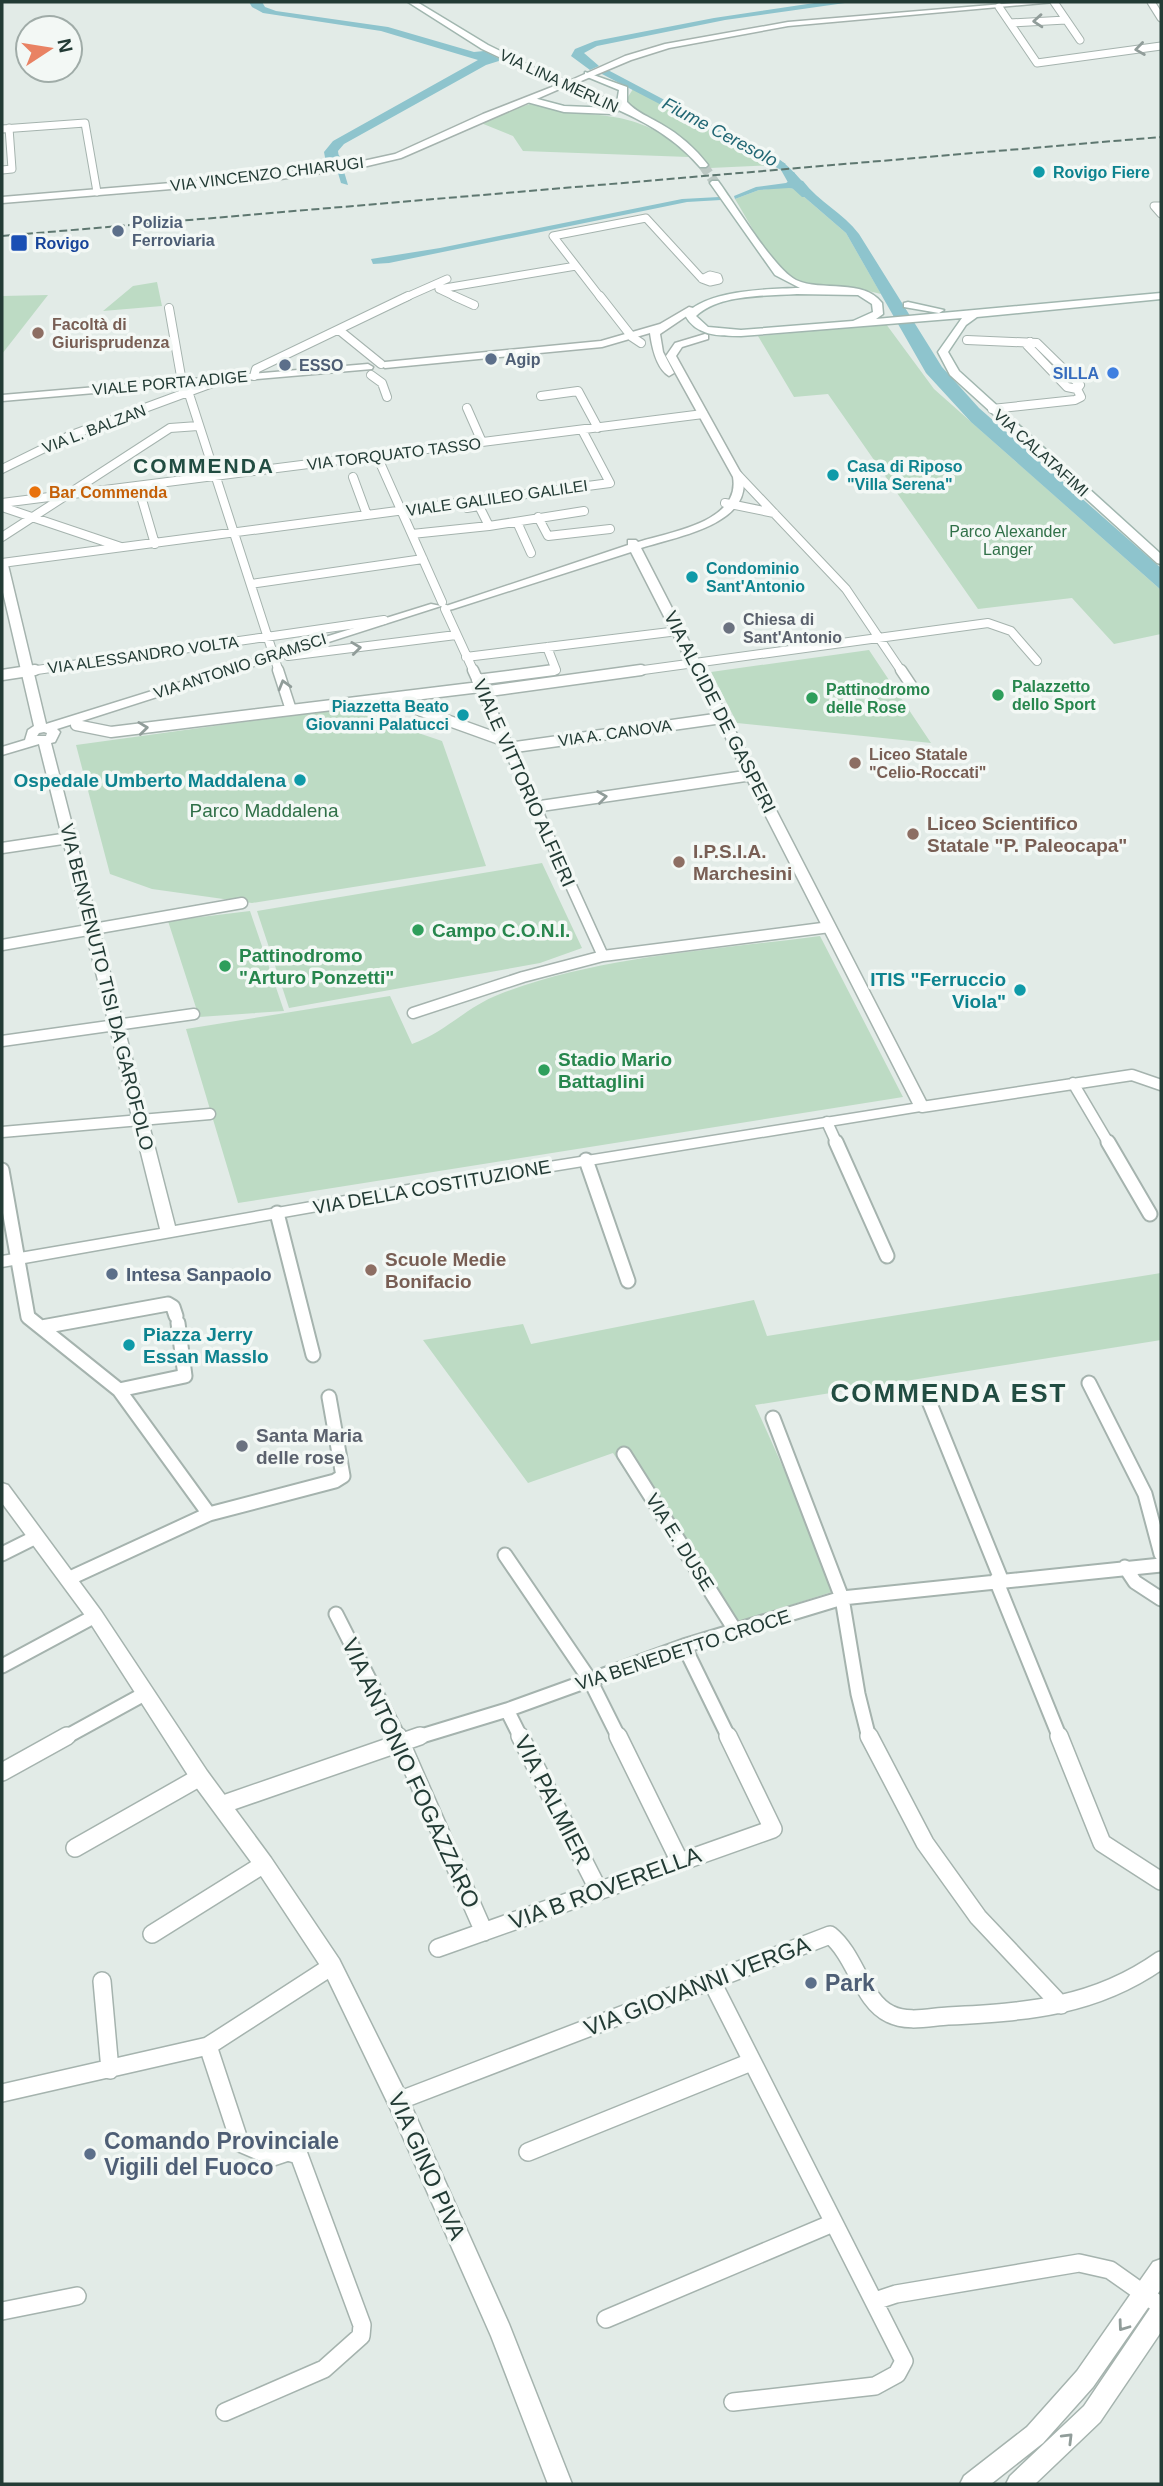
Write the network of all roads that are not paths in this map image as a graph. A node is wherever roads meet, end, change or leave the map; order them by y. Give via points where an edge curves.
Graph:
1 (412, 2) edge
2 (1052, 2) edge
3 (1151, 2) edge
4 (999, 7) junction
5 (1161, 18) edge
6 (1066, 20) junction
7 (1010, 23) junction
8 (1080, 40) dead end
9 (1161, 46) edge
10 (588, 74) junction
11 (559, 84) junction
12 (571, 85) junction
13 (625, 95) junction
14 (593, 97) junction
15 (530, 100) junction
16 (584, 110) junction
17 (636, 117) junction
18 (5, 129) edge
19 (703, 165) tunnel mouth
20 (2, 170) edge
21 (715, 183) tunnel mouth
22 (97, 192) junction
23 (2, 200) edge
24 (1161, 206) edge
25 (1161, 214) edge
26 (576, 266) junction
27 (775, 269) junction
28 (706, 277) dead end
29 (447, 279) dead end
30 (826, 290) junction
31 (869, 295) junction
32 (751, 296) junction
33 (1161, 296) edge
34 (899, 303) junction
35 (474, 305) dead end
36 (169, 308) dead end
37 (692, 309) junction
38 (1005, 310) junction
39 (974, 314) junction
40 (949, 316) junction
41 (922, 318) junction
42 (962, 323) junction
43 (854, 324) junction
44 (663, 326) junction
45 (339, 330) dead end
46 (741, 333) junction
47 (953, 335) junction
48 (634, 336) junction
49 (705, 337) junction
50 (967, 340) dead end
51 (657, 347) junction
52 (377, 370) junction
53 (254, 376) junction
54 (226, 378) junction
55 (182, 382) junction
56 (189, 394) junction
57 (541, 396) dead end
58 (387, 397) dead end
59 (2, 398) edge
60 (467, 408) dead end
61 (992, 409) junction
62 (698, 415) junction
63 (198, 426) junction
64 (598, 428) junction
65 (582, 430) junction
66 (482, 442) junction
67 (377, 456) junction
68 (2, 469) edge
69 (732, 476) junction
70 (215, 477) junction
71 (353, 477) dead end
72 (138, 486) junction
73 (70, 495) junction
74 (729, 504) junction
75 (2, 505) edge
76 (583, 511) dead end
77 (403, 513) junction
78 (774, 513) junction
79 (367, 516) junction
80 (538, 517) junction
81 (32, 518) junction
82 (517, 522) junction
83 (489, 526) junction
84 (610, 529) dead end
85 (234, 534) junction
86 (412, 534) junction
87 (2, 537) edge
88 (155, 544) junction
89 (633, 544) junction
90 (126, 548) junction
91 (531, 552) dead end
92 (423, 559) junction
93 (1161, 560) edge
94 (2, 564) edge
95 (251, 584) junction
96 (443, 606) junction
97 (7, 608) edge
98 (384, 620) junction
99 (678, 631) junction
100 (457, 635) junction
101 (269, 637) junction
102 (879, 637) junction
103 (547, 647) junction
104 (280, 657) junction
105 (466, 657) junction
106 (1037, 661) dead end
107 (695, 663) junction
108 (27, 671) junction
109 (2, 675) edge
110 (480, 686) junction
111 (915, 691) dead end
112 (388, 699) junction
113 (291, 710) junction
114 (722, 718) junction
115 (76, 725) junction
116 (42, 735) junction
117 (2, 744) edge
118 (506, 745) junction
119 (2, 751) edge
120 (752, 775) junction
121 (534, 807) junction
122 (69, 838) junction
123 (2, 848) edge
124 (242, 904) dead end
125 (830, 927) junction
126 (92, 929) junction
127 (2, 945) edge
128 (603, 956) junction
129 (413, 1013) dead end
130 (194, 1014) dead end
131 (116, 1026) junction
132 (2, 1041) edge
133 (1073, 1083) junction
134 (1161, 1085) edge
135 (922, 1107) junction
136 (210, 1114) dead end
137 (141, 1122) junction
138 (827, 1122) junction
139 (2, 1132) edge
140 (586, 1160) junction
141 (2, 1170) edge
142 (277, 1213) junction
143 (1150, 1214) dead end
144 (170, 1233) junction
145 (887, 1256) dead end
146 (10, 1261) edge
147 (628, 1281) dead end
148 (42, 1327) junction
149 (313, 1355) dead end
150 (1088, 1383) dead end
151 (923, 1389) dead end
152 (119, 1390) junction
153 (329, 1397) dead end
154 (773, 1418) dead end
155 (624, 1454) dead end
156 (2, 1490) edge
157 (209, 1514) junction
158 (36, 1537) junction
159 (2, 1554) edge
160 (1161, 1554) edge
161 (505, 1555) dead end
162 (1161, 1565) edge
163 (1125, 1567) junction
164 (68, 1579) junction
165 (998, 1580) junction
166 (842, 1598) junction
167 (1161, 1599) edge
168 (336, 1614) dead end
169 (95, 1616) junction
170 (735, 1630) junction
171 (684, 1646) junction
172 (2, 1666) edge
173 (590, 1680) junction
174 (146, 1693) junction
175 (508, 1710) junction
176 (401, 1742) junction
177 (2, 1772) edge
178 (200, 1777) junction
179 (221, 1805) junction
180 (75, 1848) dead end
181 (680, 1862) junction
182 (264, 1864) junction
183 (1161, 1881) edge
184 (599, 1891) junction
185 (484, 1932) junction
186 (152, 1934) dead end
187 (438, 1948) dead end
188 (1161, 1960) edge
189 (332, 1966) junction
190 (711, 1980) junction
191 (103, 1981) dead end
192 (1061, 2005) junction
193 (208, 2046) junction
194 (751, 2062) junction
195 (110, 2070) junction
196 (2, 2094) edge
197 (398, 2102) junction
198 (528, 2152) dead end
199 (833, 2223) junction
200 (1161, 2270) edge
201 (77, 2296) dead end
202 (876, 2301) junction
203 (1156, 2304) edge
204 (2, 2311) edge
205 (606, 2319) dead end
206 (733, 2402) dead end
207 (225, 2412) dead end
208 (560, 2484) edge
209 (972, 2484) edge
210 (1018, 2484) edge

1 - 11 main road, VIA LINA MERLIN via 485,47
2 - 4 street
2 - 6 street
3 - 5 street
4 - 7 street
4 - 10 street via 788,24 668,46
6 -> 7 street
6 - 8 street
9 -> 7 street via 1037,63
10 - 12 street
10 - 13 main road via 624,89
11 - 12 main road, VIA LINA MERLIN, bridge
11 - 15 street, VIA VINCENZO CHIARUGI
12 - 14 main road, VIA LINA MERLIN
13 - 14 main road
13 - 17 main road via 624,107
14 - 16 main road via 595,106
14 - 17 main road, VIA LINA MERLIN
15 - 16 main road
15 - 22 street, VIA VINCENZO CHIARUGI via 398,156 349,167
16 - 17 main road
17 - 19 main road, VIA LINA MERLIN via 685,144
18 - 20 street via 12,169
18 - 22 street via 85,123
21 - 27 main road
22 - 23 street, VIA VINCENZO CHIARUGI
24 - 25 street via 1154,206
26 - 28 street via 553,236 642,218
26 - 35 street via 439,289
26 - 48 street
27 - 30 main road via 792,282
27 - 32 main road via 776,286
29 - 53 street via 337,328 256,369
30 - 31 main road, VIALE PORTA ADIGE
30 - 32 main road, VIALE PORTA ADIGE
31 - 34 main road, VIALE PORTA ADIGE
31 - 43 main road via 879,312
32 - 37 main road, VIALE PORTA ADIGE via 712,300
33 - 38 main road, VIALE PORTA ADIGE
34 - 38 main road, VIALE PORTA ADIGE via 950,311
34 - 40 main road, VIALE PORTA ADIGE
36 - 55 street
37 - 44 street, VIALE PORTA ADIGE
37 - 46 main road, VIALE PORTA ADIGE via 692,320 704,328
38 - 39 main road, VIALE PORTA ADIGE
39 - 40 main road, VIALE PORTA ADIGE
39 - 42 main road
40 - 41 main road, VIALE PORTA ADIGE
40 - 42 main road
41 - 43 main road, VIALE PORTA ADIGE
41 - 47 main road via 946,324
42 - 47 main road
43 - 46 main road, VIALE PORTA ADIGE
44 - 48 street, VIALE PORTA ADIGE
44 - 51 street via 656,333
45 - 52 street
46 - 49 street, VIALE PORTA ADIGE
47 - 61 main road, VIA CALATAFIMI via 943,352 945,359
48 - 51 street
48 - 52 street, VIALE PORTA ADIGE via 570,348 415,362
49 - 51 street, VIALE PORTA ADIGE
49 - 62 street via 678,345 671,356
50 - 61 street via 1034,342 1027,345 1081,397
51 - 62 street
52 - 53 street, VIALE PORTA ADIGE
52 - 58 street
53 - 54 street, VIALE PORTA ADIGE
54 - 55 street, VIALE PORTA ADIGE
54 - 56 street, VIA L. BALZAN
55 - 59 street, VIALE PORTA ADIGE
56 - 63 street
56 - 68 street, VIA L. BALZAN via 69,436
57 - 64 street via 579,391
60 - 66 street
61 - 93 main road, VIA CALATAFIMI
62 - 64 street, VIA TORQUATO TASSO
62 - 69 street
63 - 70 street
63 - 73 street via 170,428
64 - 65 street, VIA TORQUATO TASSO
65 - 66 street, VIA TORQUATO TASSO
65 - 77 street, VIALE GALILEO GALILEI via 610,483
66 - 67 street, VIA TORQUATO TASSO
67 - 70 street, VIA TORQUATO TASSO
67 - 77 street, VIALE VITTORIO ALFIERI
69 - 74 street via 741,488
69 - 78 street
70 - 72 street, VIA TORQUATO TASSO
70 - 85 street
71 - 79 street
72 - 73 street, VIA TORQUATO TASSO
72 - 88 street
73 - 75 street, VIA TORQUATO TASSO
73 - 81 street
74 - 78 street
74 - 89 street, VIA ANTONIO GRAMSCI
75 - 81 street
76 - 80 street
77 - 79 street, VIALE GALILEO GALILEI
77 - 83 street via 479,506
77 - 86 street, VIALE VITTORIO ALFIERI
78 - 102 street via 846,589
79 - 85 street, VIALE GALILEO GALILEI
80 - 82 street
80 - 84 street via 548,536
81 - 87 street
81 - 90 street
82 - 83 street
82 - 91 street
83 - 86 street
85 - 88 street
85 - 95 street
86 - 92 street, VIALE VITTORIO ALFIERI
88 - 90 street
89 - 96 street, VIA ANTONIO GRAMSCI
89 - 99 street, VIA ALCIDE DE GASPERI
90 - 94 street
92 - 95 street
92 - 96 street, VIALE VITTORIO ALFIERI
94 - 97 street
95 - 101 street
96 - 98 street, VIA ANTONIO GRAMSCI
96 - 100 street, VIALE VITTORIO ALFIERI
96 - 104 street, VIA ANTONIO GRAMSCI
97 - 108 street
98 - 101 street, VIA ALESSANDRO VOLTA
98 - 104 street, VIA ANTONIO GRAMSCI
99 - 103 street
99 - 107 street, VIA ALCIDE DE GASPERI
104 -> 100 street
100 - 105 street, VIALE VITTORIO ALFIERI
101 - 104 street
101 - 108 street, VIA ALESSANDRO VOLTA
102 - 106 street via 1002,624
102 - 107 street
102 - 111 street
103 - 105 street
103 - 110 street via 556,670
113 -> 104 street
104 - 115 street, VIA ANTONIO GRAMSCI
104 - 116 street, VIA ANTONIO GRAMSCI
105 - 110 street, VIALE VITTORIO ALFIERI
107 - 110 street
107 - 114 street, VIA ALCIDE DE GASPERI
108 - 109 street, VIA ALESSANDRO VOLTA
108 - 116 street
110 - 112 street
110 - 118 street, VIALE VITTORIO ALFIERI
112 - 113 street
112 - 118 street
115 -> 113 street via 111,732
114 - 118 street, VIA A. CANOVA
114 - 120 street, VIA ALCIDE DE GASPERI
115 - 116 street, VIA ANTONIO GRAMSCI
116 - 117 street, VIA ANTONIO GRAMSCI
116 - 119 street, VIA ANTONIO GRAMSCI
116 - 122 street, VIA BENVENUTO TISI DA GAROFOLO
118 - 121 street, VIALE VITTORIO ALFIERI
121 -> 120 street
120 - 125 street, VIA ALCIDE DE GASPERI
121 - 128 street, VIALE VITTORIO ALFIERI
122 - 123 street
122 - 126 street, VIA BENVENUTO TISI DA GAROFOLO
124 - 126 street
125 - 128 street
125 - 135 street, VIA ALCIDE DE GASPERI
126 - 127 street
126 - 131 street, VIA BENVENUTO TISI DA GAROFOLO
128 - 129 street
130 - 131 street
131 - 132 street
131 - 137 street, VIA BENVENUTO TISI DA GAROFOLO
133 - 134 street, VIA DELLA COSTITUZIONE via 1132,1074
133 - 135 street, VIA DELLA COSTITUZIONE
133 - 143 street
135 - 138 street, VIA DELLA COSTITUZIONE
136 - 137 street
137 - 139 street
137 - 144 street, VIA BENVENUTO TISI DA GAROFOLO
138 - 140 street, VIA DELLA COSTITUZIONE
138 - 145 street
140 - 142 street, VIA DELLA COSTITUZIONE
140 - 147 street
141 - 146 street
142 - 144 street, VIA DELLA COSTITUZIONE
142 - 149 street
144 - 146 street, VIA DELLA COSTITUZIONE
146 - 148 street via 28,1317
148 - 152 street
148 - 152 street via 168,1304 173,1307 185,1377
150 - 160 street via 1145,1494
151 - 165 street
152 - 157 street
153 - 157 street via 343,1476
154 - 166 street
155 - 170 street, VIA E. DUSE
156 - 158 street, VIA GINO PIVA
157 - 164 street
158 - 159 street
158 - 164 street, VIA GINO PIVA
161 - 173 street
162 - 163 street, VIA BENEDETTO CROCE
163 - 165 street, VIA BENEDETTO CROCE
163 - 167 street via 1135,1582
164 - 169 street, VIA GINO PIVA
165 - 166 street, VIA BENEDETTO CROCE
165 - 183 street via 1102,1843
166 - 170 street, VIA BENEDETTO CROCE
166 - 192 street via 871,1744 894,1791 978,1917
168 - 176 street, VIA ANTONIO FOGAZZARO
169 - 172 street
169 - 174 street, VIA GINO PIVA
170 - 171 street, VIA BENEDETTO CROCE
171 - 173 street, VIA BENEDETTO CROCE
171 - 181 street, VIA B ROVERELLA via 773,1829
173 - 175 street, VIA BENEDETTO CROCE
173 - 181 street
174 - 177 street
174 - 178 street, VIA GINO PIVA
175 - 176 street, VIA BENEDETTO CROCE
175 - 184 street, VIA PALMIER
176 - 179 street, VIA BENEDETTO CROCE
176 - 185 street, VIA ANTONIO FOGAZZARO
178 - 179 street, VIA GINO PIVA
178 - 180 street
179 - 182 street, VIA GINO PIVA
181 - 184 street, VIA B ROVERELLA
182 - 186 street
182 - 189 street, VIA GINO PIVA
184 - 185 street, VIA B ROVERELLA
185 - 187 street, VIA B ROVERELLA
188 - 192 street, VIA GIOVANNI VERGA via 1123,1987
189 - 193 street
189 - 197 street, VIA GINO PIVA
190 - 192 street, VIA GIOVANNI VERGA via 830,1935 848,1953 878,2009 892,2018
190 - 194 street
190 - 197 street, VIA GIOVANNI VERGA
191 - 195 street
193 - 195 street
193 - 207 street via 240,2143 273,2157 299,2154 362,2325 361,2336 324,2369
194 - 198 street
194 - 199 street
195 - 196 street
197 - 208 street, VIA GINO PIVA via 502,2332
199 - 202 street
199 - 205 street
200 - 203 street
201 - 204 street
202 - 203 street via 1079,2263 1110,2270
202 - 206 street via 904,2361 894,2377 874,2386
203 -> 209 street via 1035,2435
210 -> 203 street via 1092,2414

